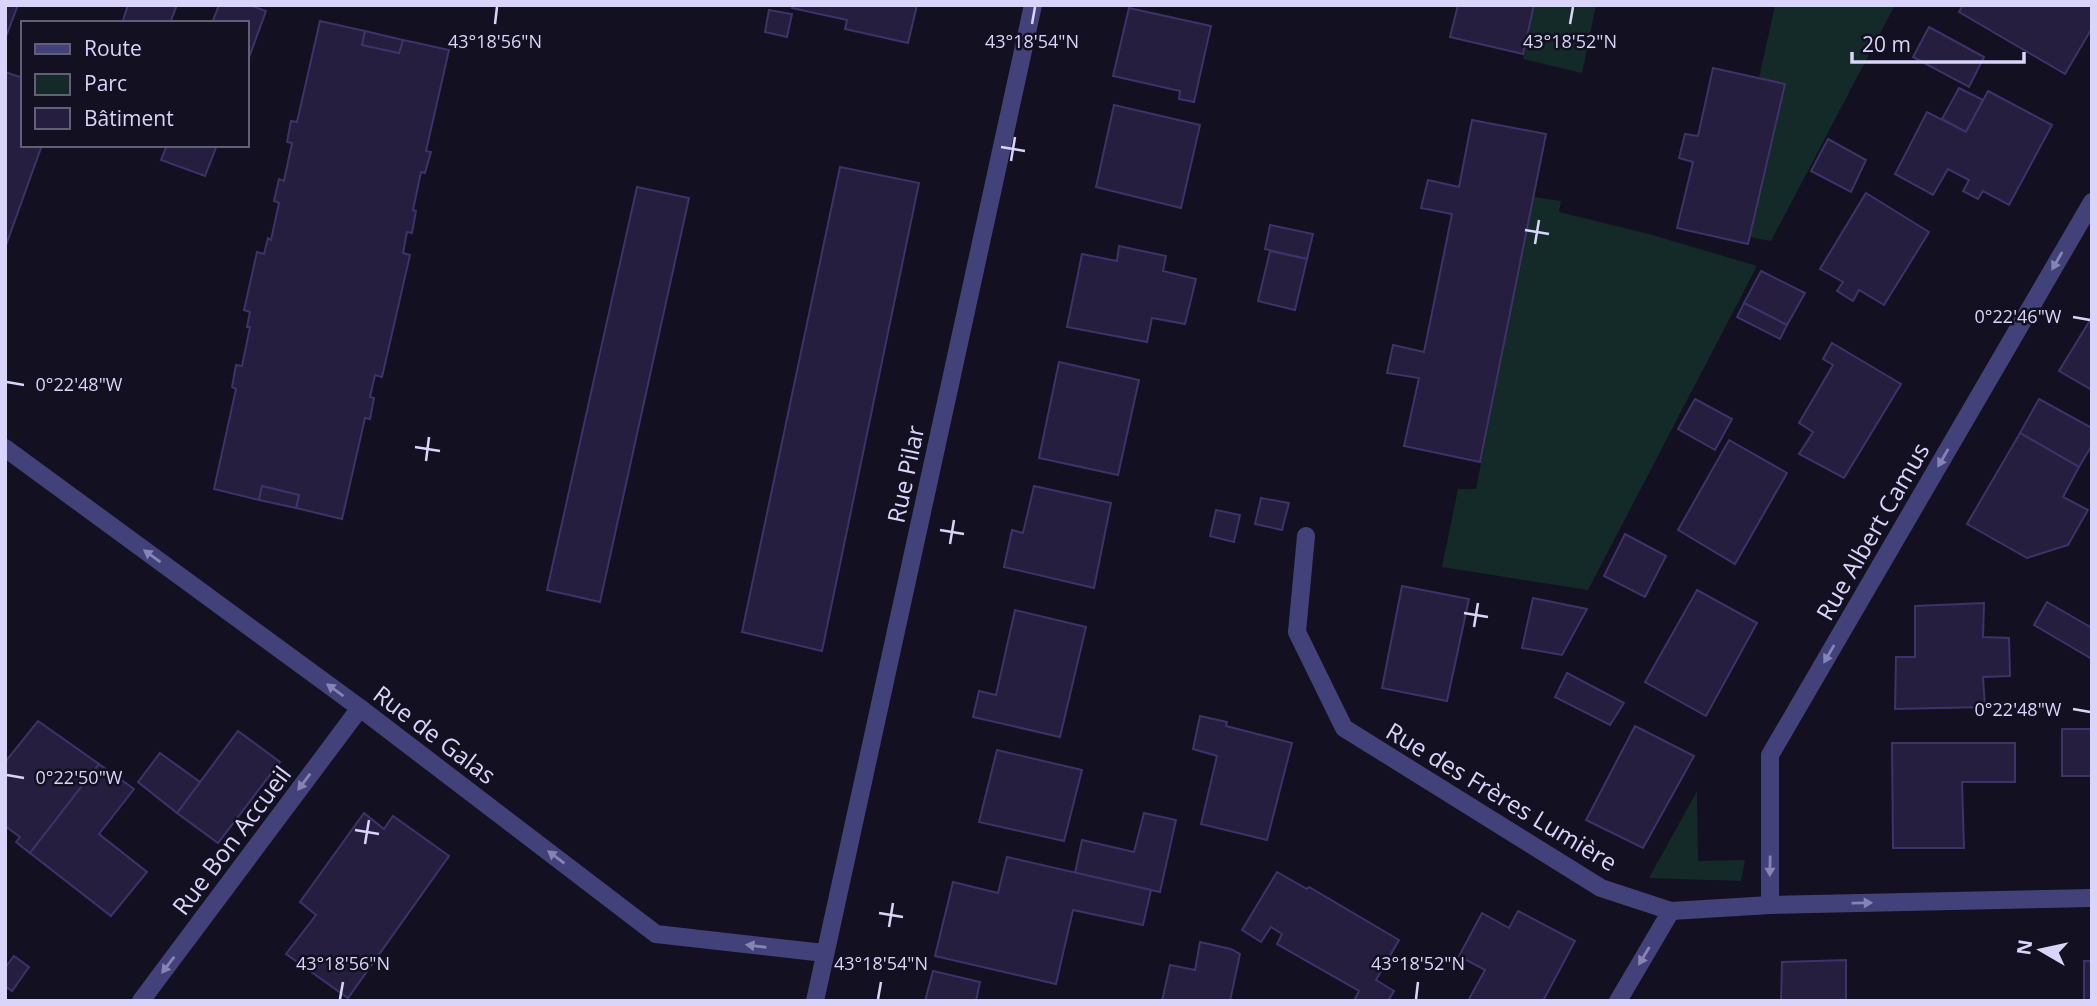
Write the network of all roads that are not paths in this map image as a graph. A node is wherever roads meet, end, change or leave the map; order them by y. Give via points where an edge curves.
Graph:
1 (1033, 5) edge
2 (2092, 202) edge
3 (5, 448) edge
4 (1306, 536) dead end
5 (360, 708) junction
6 (2092, 898) edge
7 (1770, 905) junction
8 (1671, 911) junction
9 (824, 953) junction
10 (141, 1001) edge
11 (815, 1001) edge
12 (1618, 1001) edge

1 - 9 street, Rue Pilar
2 -> 7 street, Rue Albert Camus via 1770,755
5 -> 3 street, Rue de Galas
4 - 8 street, Rue des Frères Lumière via 1297,632 1344,728 1601,888
9 -> 5 street, Rue de Galas via 656,934
5 -> 10 street, Rue Bon Accueil
7 -> 6 street, Rue des Frères Lumière
7 - 8 street, Rue des Frères Lumière
8 -> 12 street
9 - 11 street

